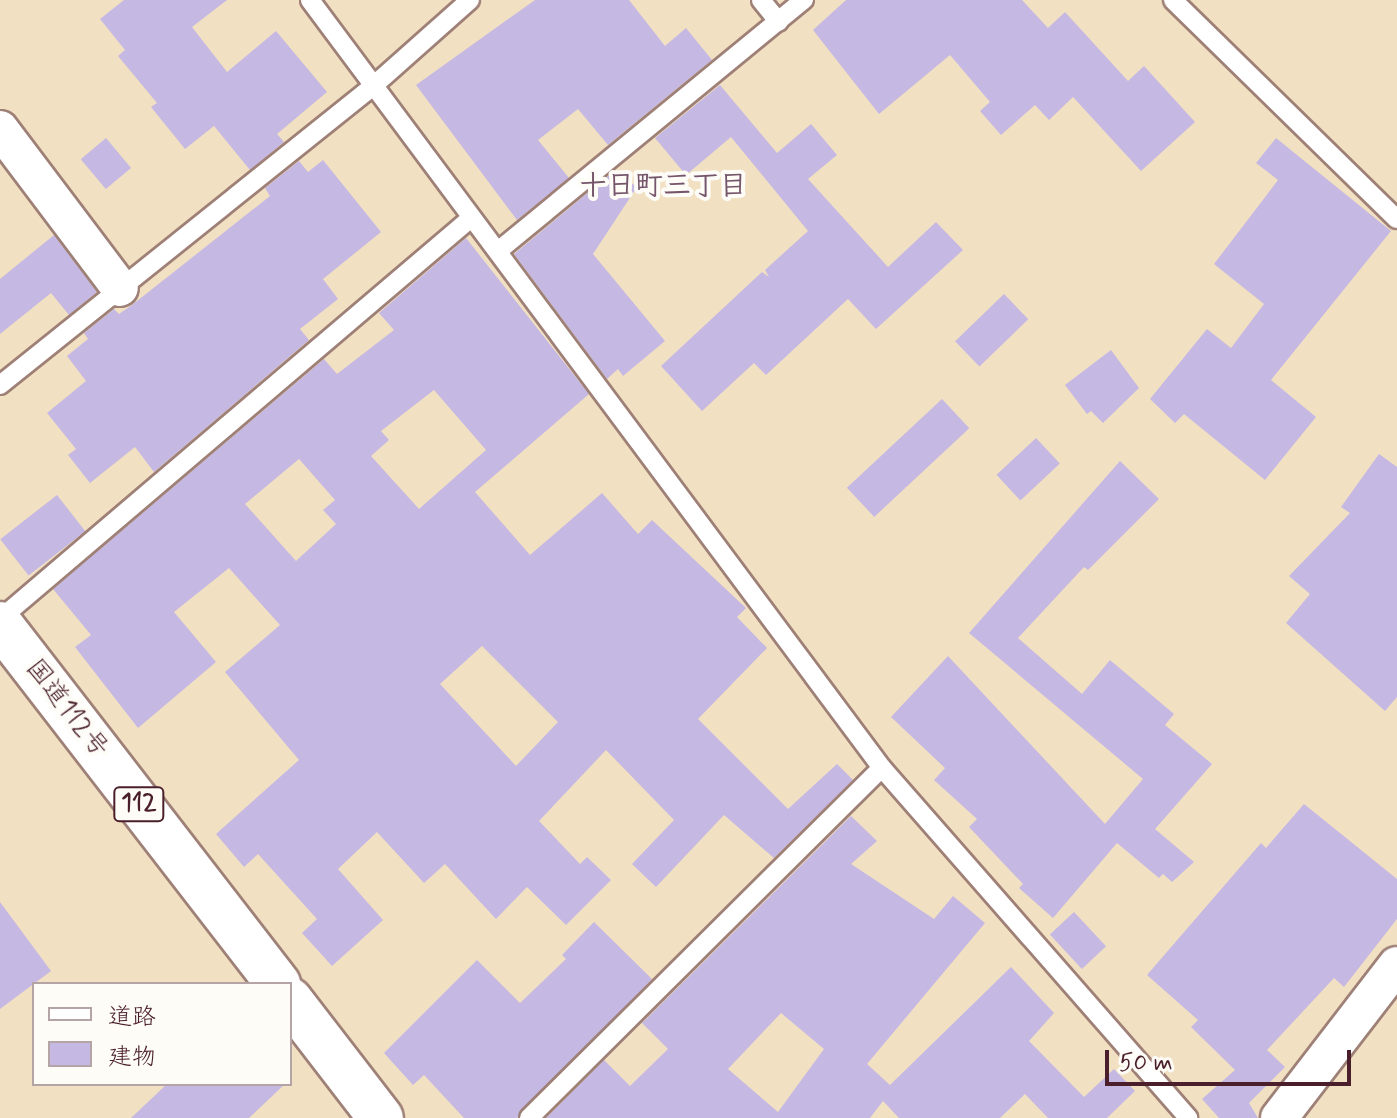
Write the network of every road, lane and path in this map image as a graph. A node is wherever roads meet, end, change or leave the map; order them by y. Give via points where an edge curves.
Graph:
1 (310, 0) edge
2 (470, 0) edge
3 (761, 0) edge
4 (804, 0) edge
5 (1173, 0) edge
6 (779, 22) junction
7 (372, 87) junction
8 (0, 129) edge
9 (471, 218) junction
10 (1397, 219) edge
11 (498, 251) junction
12 (120, 288) junction
13 (0, 385) edge
14 (0, 622) edge
15 (882, 768) junction
16 (1397, 965) edge
17 (276, 982) edge
18 (292, 1003) edge
19 (381, 1118) edge
20 (529, 1118) edge
21 (1188, 1118) edge
22 (1279, 1118) edge

1 - 7 lane
2 - 7 lane
3 - 6 lane
4 - 6 lane
5 - 10 lane
6 - 11 lane
7 - 9 lane
7 - 12 lane
8 - 12 street
9 - 11 lane
9 - 14 lane
11 - 15 lane
12 - 13 lane
14 - 17 highway, 国道112号 / 112
15 - 20 lane
15 - 21 lane
16 - 22 street
18 - 19 highway

